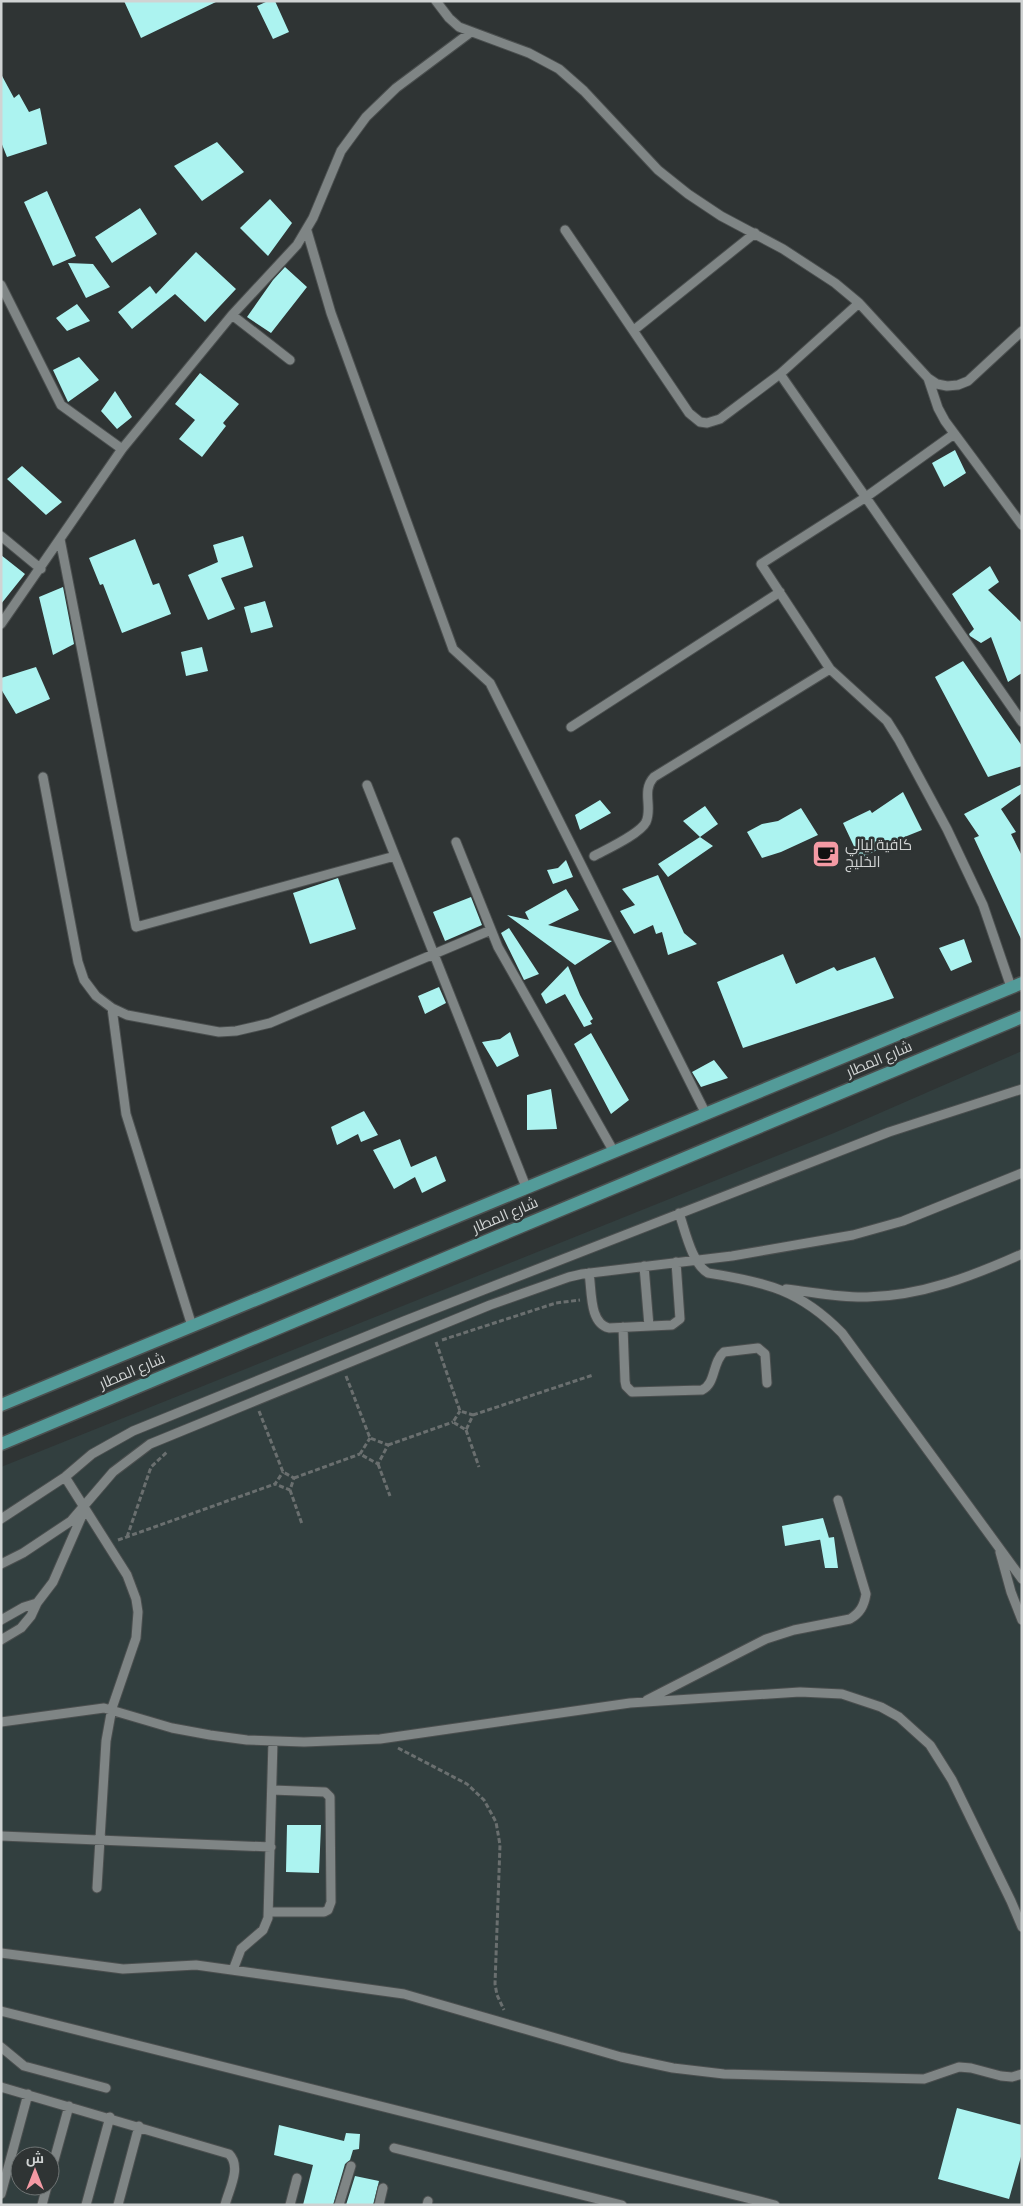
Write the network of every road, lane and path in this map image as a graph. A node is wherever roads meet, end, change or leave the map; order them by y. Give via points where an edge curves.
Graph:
1 (436, 1) edge
2 (471, 32) junction
3 (565, 230) dead end
4 (307, 231) junction
5 (755, 234) junction
6 (1, 285) edge
7 (859, 303) junction
8 (232, 315) junction
9 (634, 330) junction
10 (1022, 331) edge
11 (290, 360) dead end
12 (780, 374) junction
13 (928, 378) junction
14 (954, 434) junction
15 (122, 449) junction
16 (866, 497) junction
17 (1019, 514) edge
18 (1022, 525) edge
19 (1, 536) edge
20 (60, 539) junction
21 (41, 569) junction
22 (780, 592) junction
23 (1, 624) edge
24 (830, 669) junction
25 (1022, 722) edge
26 (571, 727) dead end
27 (43, 777) dead end
28 (367, 785) dead end
29 (456, 842) dead end
30 (395, 856) junction
31 (594, 856) dead end
32 (491, 930) junction
33 (434, 955) junction
34 (1016, 985) edge
35 (112, 1008) junction
36 (1022, 1017) edge
37 (1022, 1089) edge
38 (706, 1114) junction
39 (614, 1152) junction
40 (1022, 1173) edge
41 (526, 1186) junction
42 (679, 1213) junction
43 (1022, 1254) edge
44 (696, 1260) junction
45 (676, 1262) junction
46 (644, 1266) junction
47 (589, 1273) junction
48 (778, 1288) junction
49 (593, 1299) junction
50 (192, 1326) junction
51 (649, 1326) junction
52 (623, 1327) junction
53 (436, 1342) junction
54 (427, 1345) dead end
55 (355, 1373) dead end
56 (593, 1375) dead end
57 (346, 1376) junction
58 (337, 1380) dead end
59 (767, 1383) dead end
60 (1, 1405) edge
61 (268, 1408) dead end
62 (259, 1411) junction
63 (460, 1411) junction
64 (250, 1415) dead end
65 (473, 1416) junction
66 (454, 1422) junction
67 (466, 1430) junction
68 (370, 1438) junction
69 (1, 1444) edge
70 (388, 1445) junction
71 (172, 1449) dead end
72 (360, 1454) junction
73 (378, 1464) junction
74 (479, 1467) dead end
75 (283, 1472) junction
76 (65, 1476) junction
77 (294, 1478) junction
78 (275, 1484) junction
79 (290, 1490) junction
80 (390, 1496) dead end
81 (838, 1500) dead end
82 (85, 1507) junction
83 (1, 1519) edge
84 (302, 1524) dead end
85 (127, 1536) junction
86 (108, 1543) junction
87 (999, 1547) junction
88 (1, 1564) edge
89 (1022, 1579) edge
90 (37, 1602) junction
91 (1, 1620) edge
92 (1022, 1620) edge
93 (1, 1640) edge
94 (642, 1702) junction
95 (112, 1708) junction
96 (1, 1722) edge
97 (380, 1739) junction
98 (273, 1741) junction
99 (272, 1790) junction
100 (1, 1836) edge
101 (99, 1841) junction
102 (271, 1847) junction
103 (97, 1888) dead end
104 (269, 1912) junction
105 (1022, 1928) edge
106 (1, 1954) edge
107 (233, 1970) junction
108 (1, 2011) edge
109 (516, 2026) junction
110 (1, 2047) edge
111 (1022, 2074) edge
112 (1, 2087) edge
113 (106, 2088) dead end
114 (28, 2094) junction
115 (69, 2106) junction
116 (110, 2117) junction
117 (139, 2126) junction
118 (58, 2146) edge
119 (394, 2148) dead end
120 (350, 2166) dead end
121 (297, 2178) dead end
122 (383, 2188) dead end
123 (1, 2194) edge
124 (86, 2205) edge
125 (118, 2205) edge
126 (225, 2205) edge
127 (290, 2205) edge
128 (339, 2205) edge
129 (378, 2205) edge
130 (622, 2205) edge
131 (775, 2205) edge

1 - 2 street via 449,18
2 - 4 street via 396,88 366,117 341,152
2 - 5 street via 529,53 559,69 658,170 721,216
3 - 9 street
4 - 8 street
4 - 38 street via 331,313 452,649 490,683
5 - 7 street via 816,270
5 - 9 street
6 - 15 street via 62,405
7 - 12 street
7 - 13 street
8 - 11 street
8 - 15 street
9 - 12 street via 689,413 700,422 720,420
10 - 13 street via 968,381 947,386
12 - 16 street
13 - 14 street via 938,408
14 - 16 street
14 - 17 street
15 - 20 street
16 - 22 street via 761,564
16 - 25 street
17 - 18 street
19 - 21 street
20 - 21 street
20 - 30 street via 136,927
21 - 23 street
22 - 24 street
22 - 26 street
24 - 31 street via 654,777 647,789 646,823
24 - 34 street via 888,721 946,829
27 - 35 street via 78,962 84,980 96,996
28 - 30 street
29 - 32 street
30 - 33 street
32 - 33 street
32 - 39 street
33 - 35 street via 270,1023 236,1031 203,1030 127,1015
33 - 41 street
34 - 38 main road, شارع المطار
35 - 50 street via 126,1114
36 - 69 main road, شارع المطار
37 - 42 street via 889,1132
38 - 39 main road, شارع المطار
39 - 41 main road, شارع المطار
40 - 44 street via 920,1215 870,1231
41 - 50 main road, شارع المطار
42 - 44 street
42 - 76 street via 404,1320 133,1431 92,1454
43 - 48 street via 933,1288 899,1294 848,1297
44 - 45 street
44 - 48 street via 708,1273
45 - 46 street
45 - 51 street via 680,1319 672,1325
46 - 47 street
46 - 51 street
47 - 49 street
47 - 82 street via 490,1305 166,1435 122,1464
48 - 87 street via 813,1307 842,1334
49 - 52 street via 595,1318 601,1325
49 - 53 path via 556,1304
50 - 60 main road, شارع المطار
51 - 52 street
52 - 59 street via 625,1381 632,1392 702,1390 708,1386 718,1358 724,1352 758,1348 765,1354
53 - 54 path
53 - 63 path
55 - 57 path
56 - 65 path
57 - 58 path
57 - 68 path
61 - 62 path
62 - 64 path
62 - 75 path
63 - 65 path
63 - 66 path
65 - 67 path
66 - 67 path
66 - 70 path
67 - 74 path
68 - 70 path
68 - 72 path
70 - 73 path
71 - 85 path via 152,1467
72 - 73 path
72 - 77 path
73 - 80 path
75 - 77 path
75 - 78 path
76 - 82 street
76 - 83 street
77 - 79 path
78 - 79 path
78 - 85 path
79 - 84 path
81 - 94 street via 866,1594 862,1609 850,1619 766,1639
82 - 86 street
82 - 88 street via 47,1538
82 - 90 street via 60,1570
85 - 86 path
86 - 95 street via 132,1587 138,1612 136,1638
87 - 89 street
87 - 92 street
90 - 91 street
90 - 93 street via 21,1628
94 - 97 street
94 - 105 street via 821,1691 862,1699 899,1717 930,1745 942,1762 1012,1901
95 - 96 street
95 - 98 street via 191,1732
95 - 101 street via 104,1757
97 - 98 street
97 - 109 path via 467,1784 491,1810 500,1845 495,1984 502,2007
98 - 99 street
99 - 102 street
99 - 104 street via 325,1792 330,1797 331,1902 324,1912
100 - 101 street
101 - 102 street
101 - 103 street
102 - 104 street
104 - 107 street via 263,1930 238,1954
106 - 107 street via 123,1969 182,1965
107 - 109 street via 404,1994
108 - 131 street
109 - 111 street via 673,2068 724,2074 924,2079 959,2067 1012,2078
110 - 113 street via 24,2066
112 - 114 street
114 - 115 street
114 - 123 street
115 - 116 street
115 - 118 street
116 - 117 street
116 - 124 street
117 - 125 street
117 - 126 street via 229,2154 235,2170
119 - 130 street
120 - 128 street
121 - 127 street
122 - 129 street

